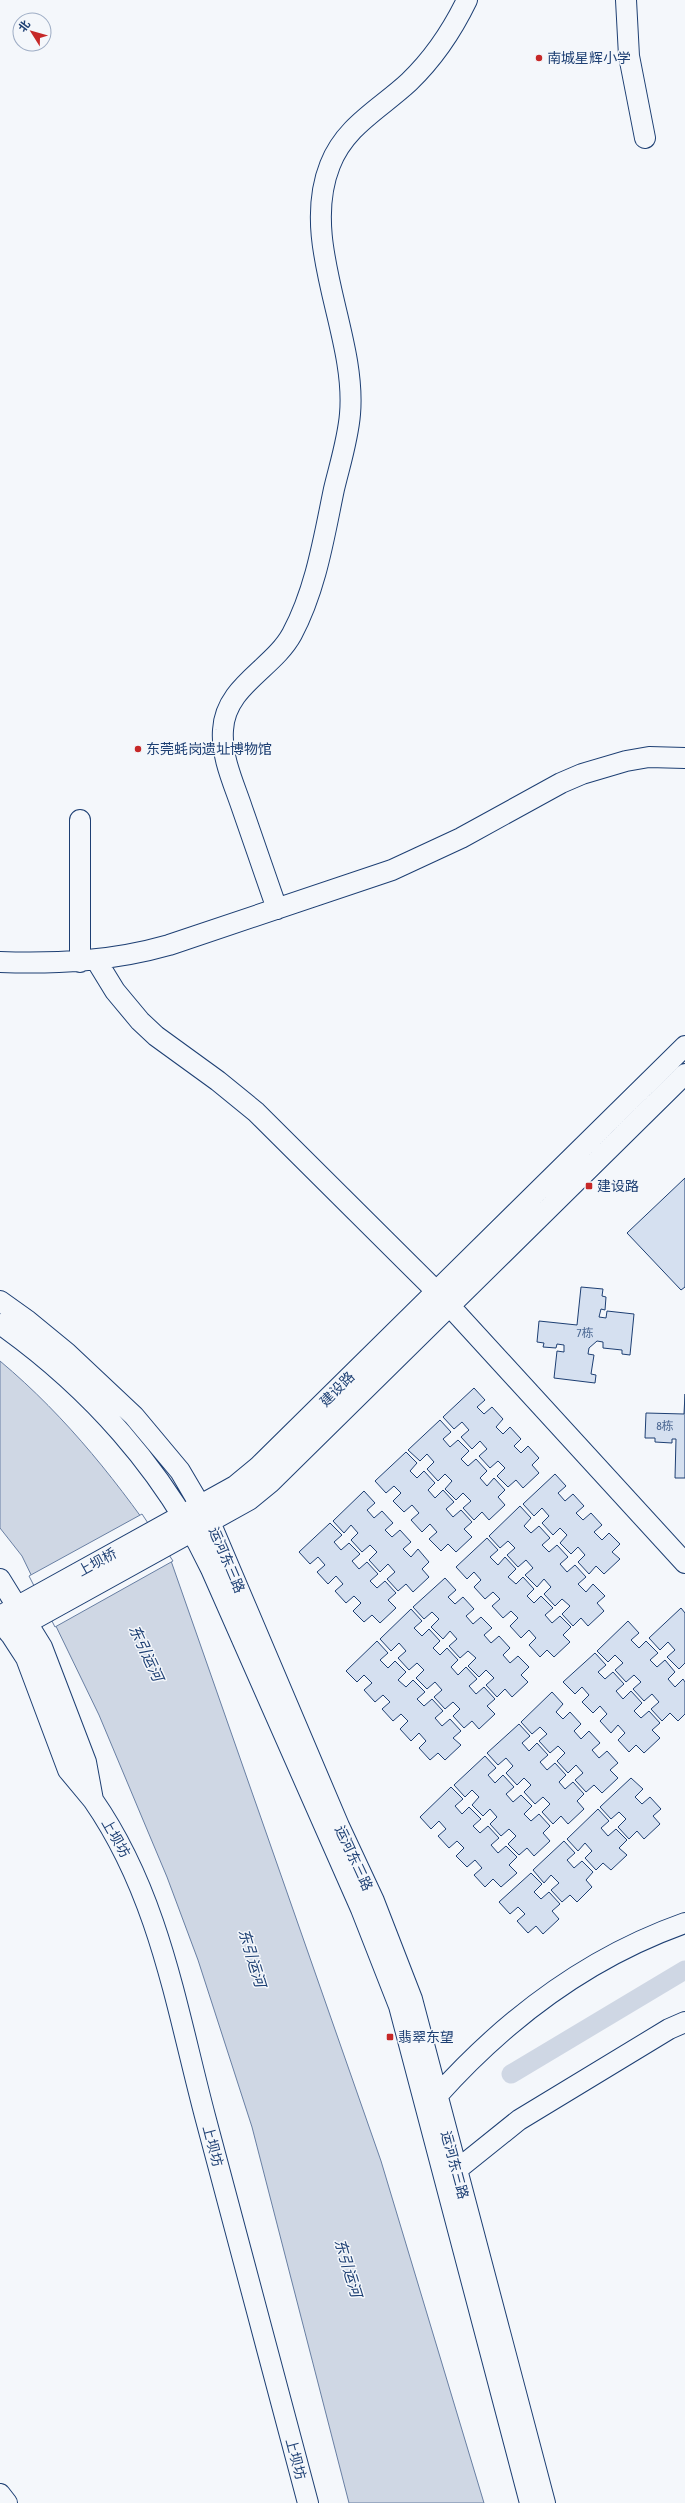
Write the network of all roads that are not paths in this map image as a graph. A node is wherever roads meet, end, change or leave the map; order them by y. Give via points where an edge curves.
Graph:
1 (467, 0) edge
2 (626, 0) edge
3 (645, 138) dead end
4 (685, 758) edge
5 (80, 820) dead end
6 (277, 909) junction
7 (88, 961) junction
8 (0, 962) edge
9 (685, 1046) edge
10 (685, 1074) edge
11 (436, 1291) junction
12 (0, 1301) edge
13 (449, 1306) junction
14 (0, 1324) edge
15 (200, 1504) junction
16 (195, 1522) junction
17 (166, 1534) joint
18 (685, 1563) edge
19 (0, 1579) edge
20 (18, 1615) edge
21 (685, 1923) edge
22 (685, 2022) edge
23 (437, 2096) junction
24 (450, 2175) junction
25 (0, 2494) edge
26 (7, 2503) edge
27 (308, 2503) edge
28 (530, 2503) edge
29 (545, 2503) edge

1 - 6 street via 448,35 425,65 407,84 365,116 344,139 328,168 321,196 322,238 349,374 350,418 314,582 287,643 234,698 224,721 223,733 227,764
2 - 3 street via 629,56
4 - 6 street via 649,757 604,766 582,774 562,782 461,838 392,870
5 - 7 street
6 - 7 street via 169,946
7 - 8 street
7 - 11 street via 140,1021 256,1112
9 - 11 street, 建设路
10 - 13 street, 建设路
11 - 13 street
11 - 15 street, 建设路 via 258,1467 236,1486
12 - 15 street, 运河东三路 via 67,1353 134,1416 180,1471
13 - 16 street, 建设路 via 271,1482 249,1500
13 - 18 street
14 - 16 street, 运河东三路 via 71,1383 116,1427
15 - 16 street, 运河东三路
16 - 17 street, 建设路
16 - 23 street, 运河东三路 via 374,1902 412,1999
16 - 24 street, 运河东三路 via 361,1909 399,2006
17 - 20 street, 上坝桥
19 - 20 street, 上坝坊
20 - 27 street, 上坝坊 via 42,1647 86,1762 93,1800 128,1857 149,1907 167,1964 204,2114
21 - 23 street via 629,1946 585,1969 544,1996 470,2059
22 - 24 street via 669,2029 519,2120
23 - 24 street, 运河东三路
24 - 28 street, 运河东三路
24 - 29 street, 运河东三路
25 - 26 street

